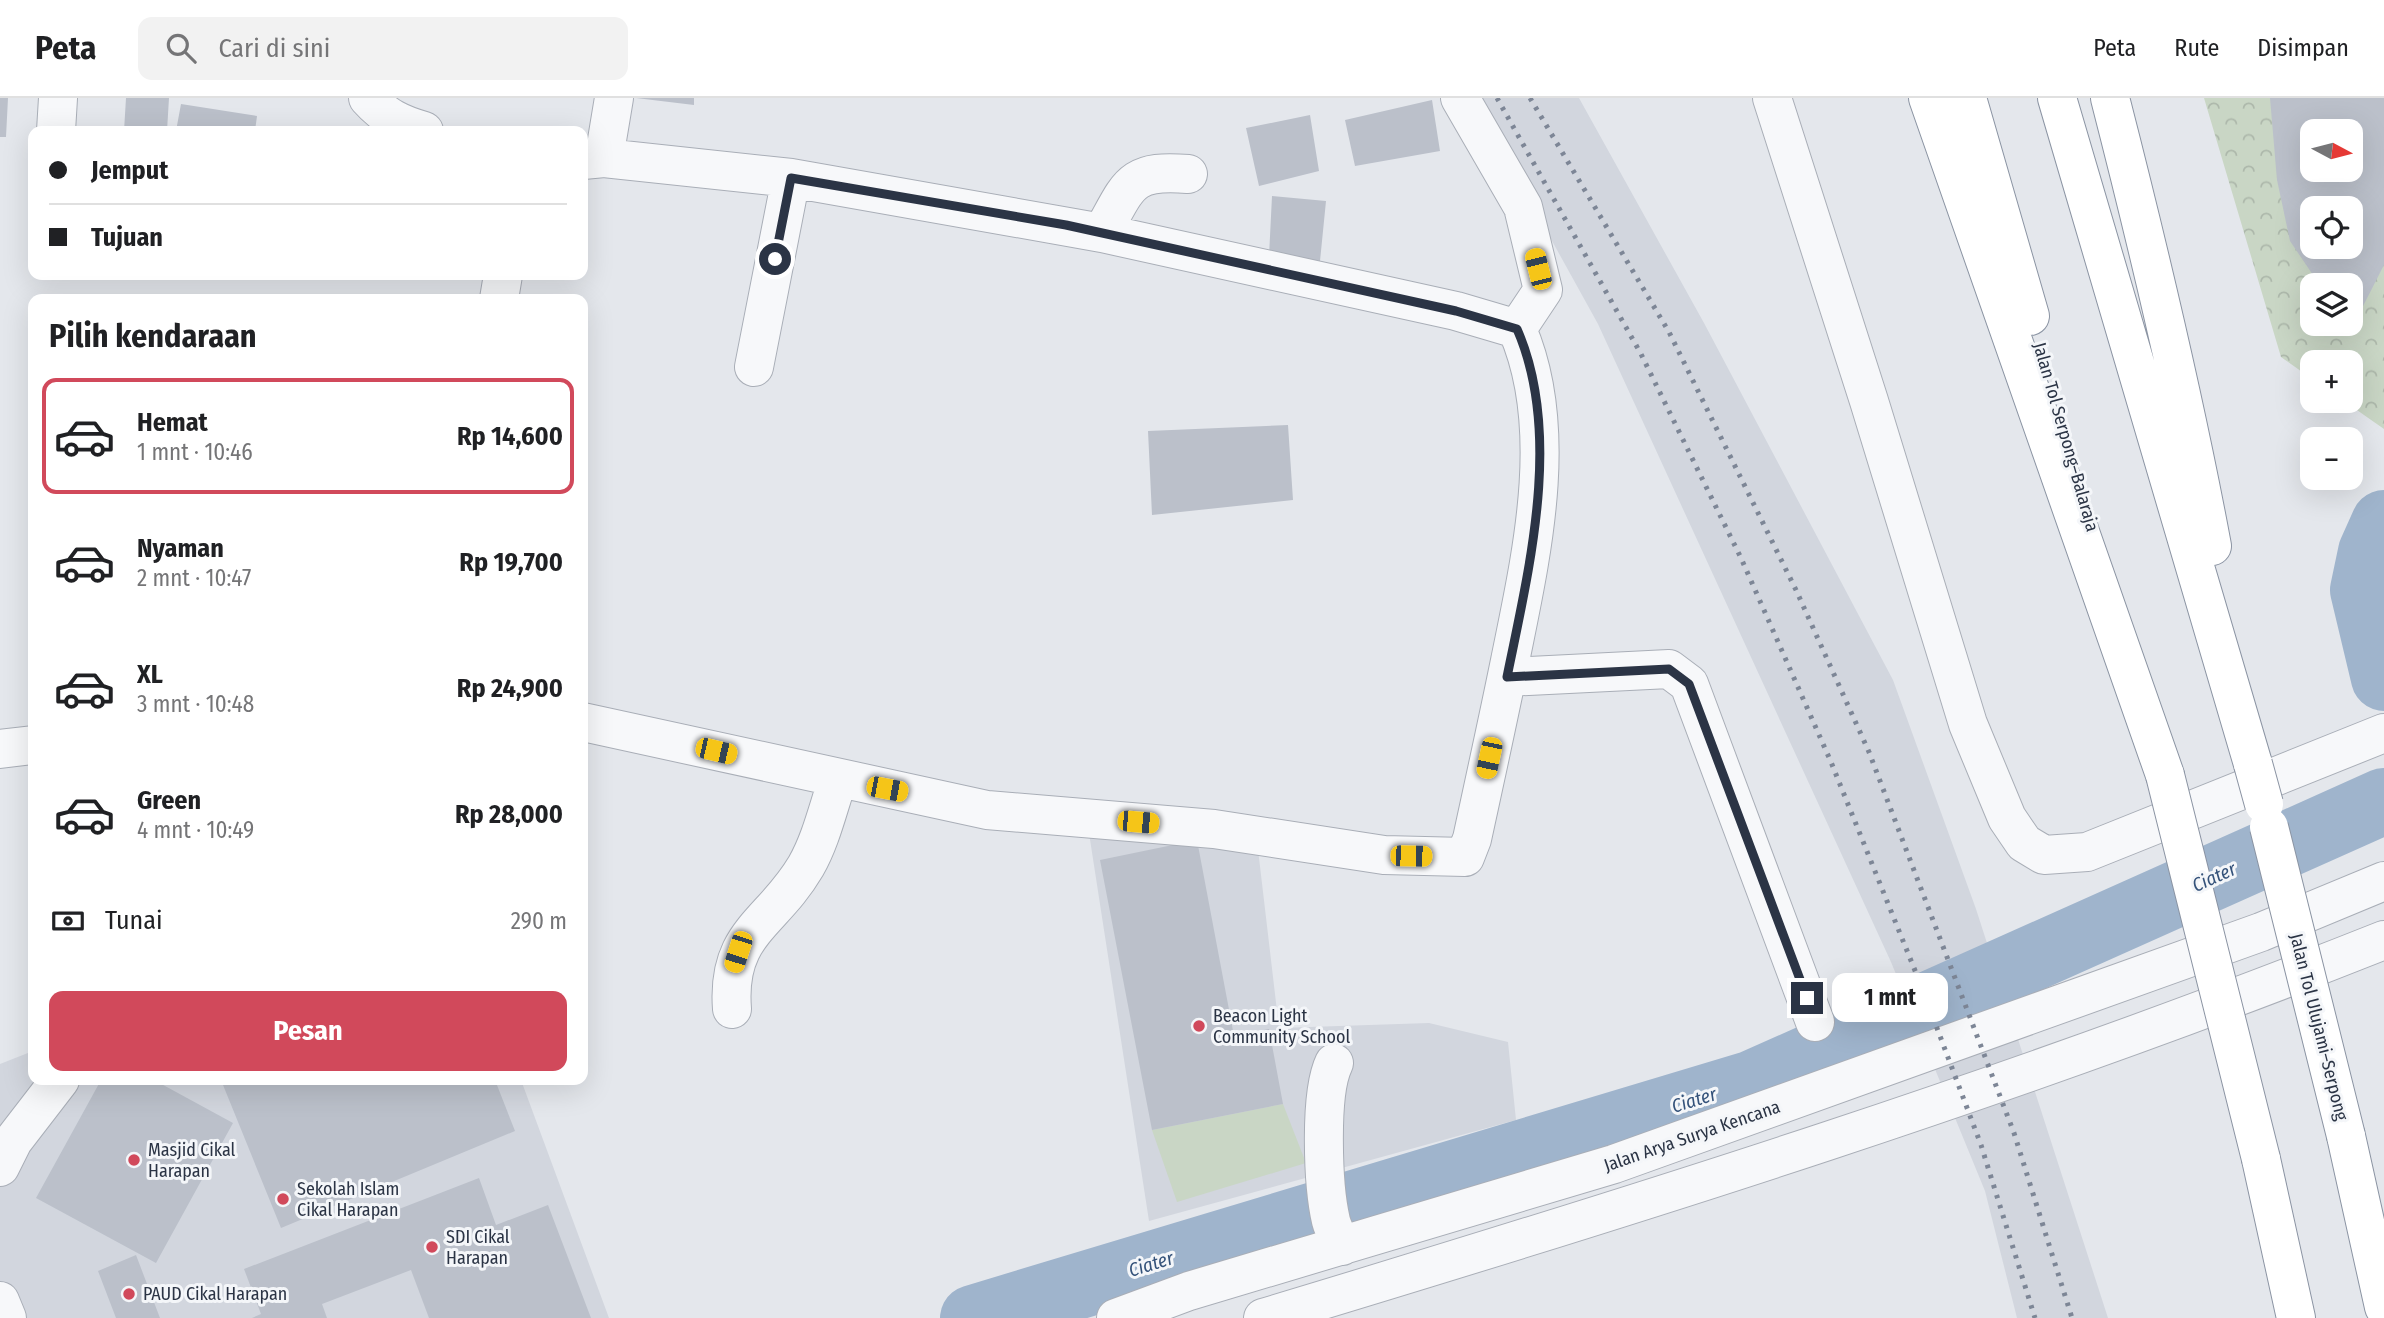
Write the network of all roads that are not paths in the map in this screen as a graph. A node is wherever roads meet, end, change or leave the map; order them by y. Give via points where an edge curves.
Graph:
1 (58, 98) edge
2 (368, 98) edge
3 (614, 98) edge
4 (1460, 98) edge
5 (1772, 98) edge
6 (1927, 98) edge
7 (1966, 98) edge
8 (2057, 98) edge
9 (2110, 98) edge
10 (56, 126) edge
11 (406, 126) edge
12 (594, 159) edge
13 (1188, 174) dead end
14 (791, 178) junction
15 (1102, 233) junction
16 (1517, 329) junction
17 (754, 367) dead end
18 (1507, 677) junction
19 (588, 723) edge
20 (2381, 734) edge
21 (28, 746) edge
22 (0, 749) edge
23 (2251, 756) junction
24 (2165, 775) junction
25 (838, 779) junction
26 (2384, 881) edge
27 (2261, 932) junction
28 (2384, 940) edge
29 (2275, 983) junction
30 (732, 1009) dead end
31 (1815, 1022) dead end
32 (1334, 1063) dead end
33 (56, 1085) edge
34 (1614, 1164) junction
35 (0, 1167) edge
36 (1629, 1208) junction
37 (1333, 1220) junction
38 (1240, 1277) junction
39 (1194, 1305) edge
40 (2384, 1307) edge
41 (1116, 1318) edge
42 (1253, 1318) edge
43 (1263, 1318) edge
44 (2296, 1318) edge

1 - 10 street
2 - 11 street via 383,114
3 - 12 street
4 - 16 street via 1522,207 1543,290
5 - 20 street via 1968,724 2007,818 2024,843 2045,855 2087,852
6 - 24 highway
7 - 24 highway, Jalan Tol Serpong–Balaraja
8 - 23 highway
9 - 23 highway via 2198,469
12 - 14 street
13 - 15 street via 1160,172 1135,180
14 - 15 street
14 - 17 street
15 - 16 street via 1456,311
16 - 18 street via 1528,355 1540,432 1532,552
18 - 25 street via 1465,857 1384,855 1214,829 987,810
18 - 31 street via 1669,669 1689,684
19 - 25 street
21 - 22 street
23 - 40 highway, Jalan Tol Ulujami–Serpong, bridge
24 - 44 highway, bridge
25 - 30 street via 807,864 738,952 730,986
26 - 27 street, Jalan Arya Surya Kencana
27 - 29 street
27 - 34 street, Jalan Arya Surya Kencana
28 - 29 street
29 - 36 street via 2031,1074
32 - 37 street via 1326,1089
33 - 35 street via 13,1140
34 - 36 street
34 - 37 street, Jalan Arya Surya Kencana
36 - 43 street
37 - 38 street, Jalan Arya Surya Kencana
38 - 39 street, Jalan Arya Surya Kencana
38 - 42 street
39 - 41 street, Jalan Arya Surya Kencana

